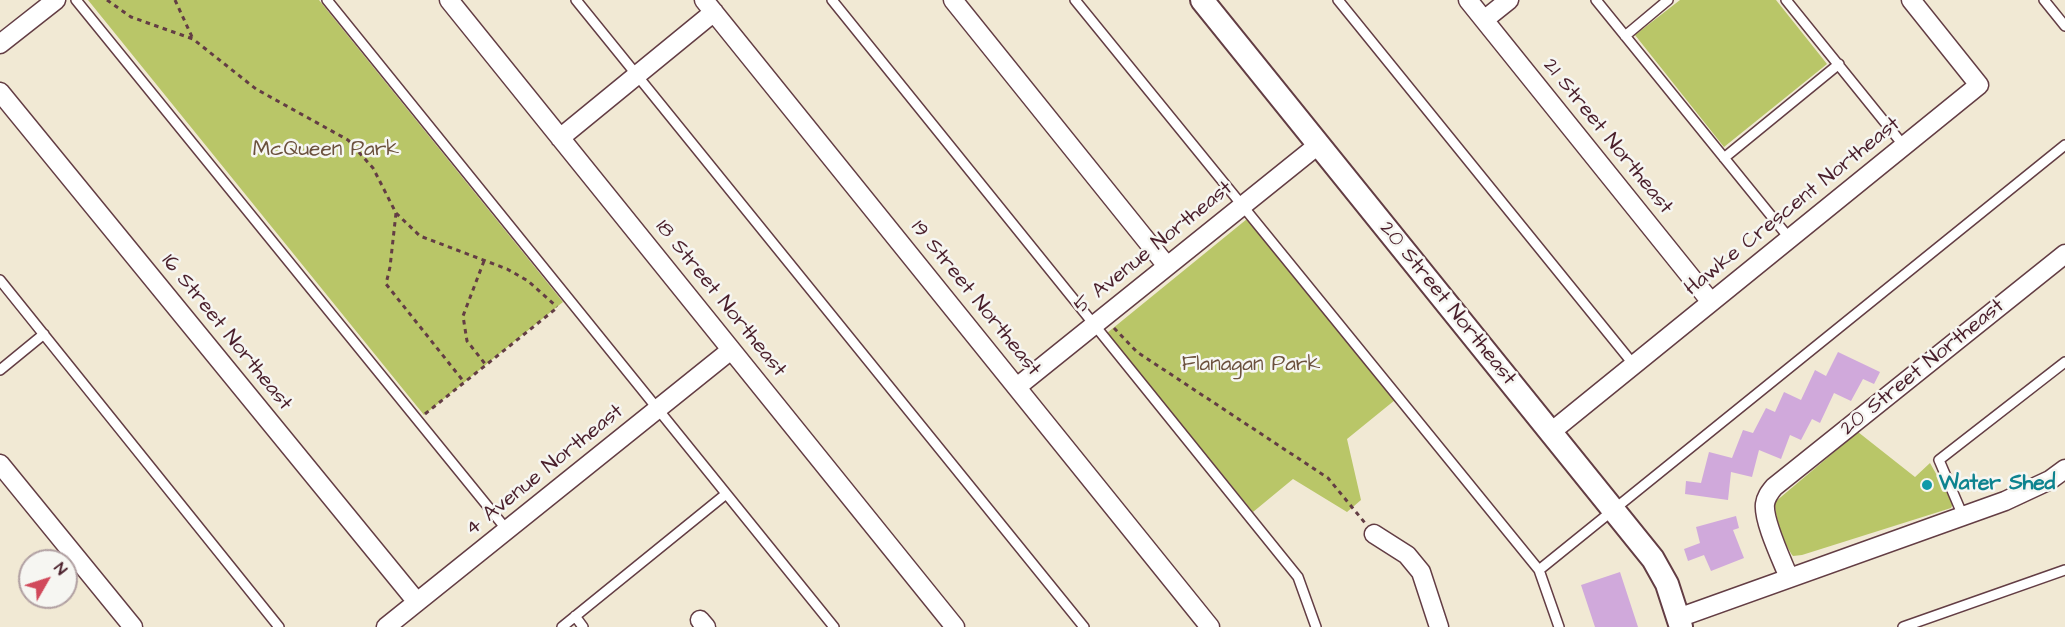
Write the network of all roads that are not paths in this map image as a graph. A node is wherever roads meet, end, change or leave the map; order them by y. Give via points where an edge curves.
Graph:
1 (56, 0) edge
2 (76, 0) edge
3 (327, 0) edge
4 (449, 0) edge
5 (576, 0) edge
6 (832, 0) edge
7 (953, 0) edge
8 (1075, 0) edge
9 (1202, 0) edge
10 (1468, 0) edge
11 (1509, 0) edge
12 (1596, 0) edge
13 (1668, 0) edge
14 (1786, 0) edge
15 (1911, 0) edge
16 (2044, 0) edge
17 (1340, 1) edge
18 (709, 6) edge
19 (1484, 20) junction
20 (2065, 26) edge
21 (1625, 36) junction
22 (0, 44) edge
23 (1839, 64) junction
24 (637, 75) junction
25 (0, 92) edge
26 (560, 138) junction
27 (1318, 145) junction
28 (2065, 145) edge
29 (1904, 146) junction
30 (1724, 158) junction
31 (1242, 206) junction
32 (1790, 239) junction
33 (2065, 255) edge
34 (1167, 266) junction
35 (0, 280) edge
36 (1711, 302) junction
37 (1099, 321) junction
38 (44, 334) junction
39 (731, 350) junction
40 (2065, 362) edge
41 (1634, 365) junction
42 (0, 370) edge
43 (1017, 387) junction
44 (658, 409) junction
45 (1551, 432) junction
46 (0, 464) edge
47 (2065, 469) edge
48 (726, 494) junction
49 (1613, 509) junction
50 (1963, 516) junction
51 (507, 530) junction
52 (1374, 534) road end
53 (1539, 570) junction
54 (2065, 570) edge
55 (1789, 578) junction
56 (417, 602) junction
57 (575, 616) junction
58 (1680, 622) edge
59 (133, 627) edge
60 (279, 627) edge
61 (386, 627) edge
62 (562, 627) edge
63 (583, 627) edge
64 (834, 627) edge
65 (956, 627) edge
66 (1084, 627) edge
67 (1210, 627) edge
68 (1316, 627) edge
69 (1439, 627) edge
70 (1559, 627) edge
71 (1903, 627) edge

1 - 22 street
2 - 51 lane
3 - 44 lane
4 - 26 street, 18 Street Northeast
5 - 24 lane
6 - 37 lane
7 - 34 street
8 - 31 lane
9 - 27 street, 20 Street Northeast
10 - 19 street, 21 Street Northeast
11 - 19 street
12 - 21 lane
13 - 21 lane
14 - 23 lane
15 - 29 street, Hawke Crescent Northeast via 1979,85
16 - 20 lane
17 - 41 lane
18 - 24 street
18 - 43 street, 19 Street Northeast
19 - 36 street, 21 Street Northeast
21 - 30 lane
23 - 29 lane
23 - 30 lane
24 - 26 street
24 - 66 lane
25 - 56 street, 16 Street Northeast
26 - 39 street, 18 Street Northeast
27 - 31 street, 5 Avenue Northeast
27 - 45 street, 20 Street Northeast
28 - 49 lane
29 - 32 street, Hawke Crescent Northeast
30 - 32 lane
31 - 34 street, 5 Avenue Northeast
31 - 53 lane
32 - 36 street, Hawke Crescent Northeast
33 - 55 street, 20 Street Northeast via 1767,495 1765,515
34 - 37 street, 5 Avenue Northeast
35 - 38 lane
36 - 41 street, Hawke Crescent Northeast
37 - 43 street, 5 Avenue Northeast
37 - 68 lane via 1298,577
38 - 42 lane
38 - 60 lane
39 - 44 street, 4 Avenue Northeast
39 - 65 street, 18 Street Northeast
40 - 50 lane via 1939,460
41 - 45 street, Hawke Crescent Northeast
43 - 67 street, 19 Street Northeast
44 - 48 lane
44 - 51 street, 4 Avenue Northeast
45 - 49 street, 20 Street Northeast
46 - 59 street
47 - 50 street, 20 Street Northeast via 2005,501
48 - 57 lane
48 - 64 lane
49 - 53 lane
49 - 58 street, 20 Street Northeast via 1653,559
50 - 55 street, 20 Street Northeast
51 - 56 street, 4 Avenue Northeast
52 - 69 street via 1407,555 1420,572
53 - 70 lane
54 - 71 lane
55 - 58 street, 20 Street Northeast
56 - 61 street, 4 Avenue Northeast
57 - 62 lane
57 - 63 lane

